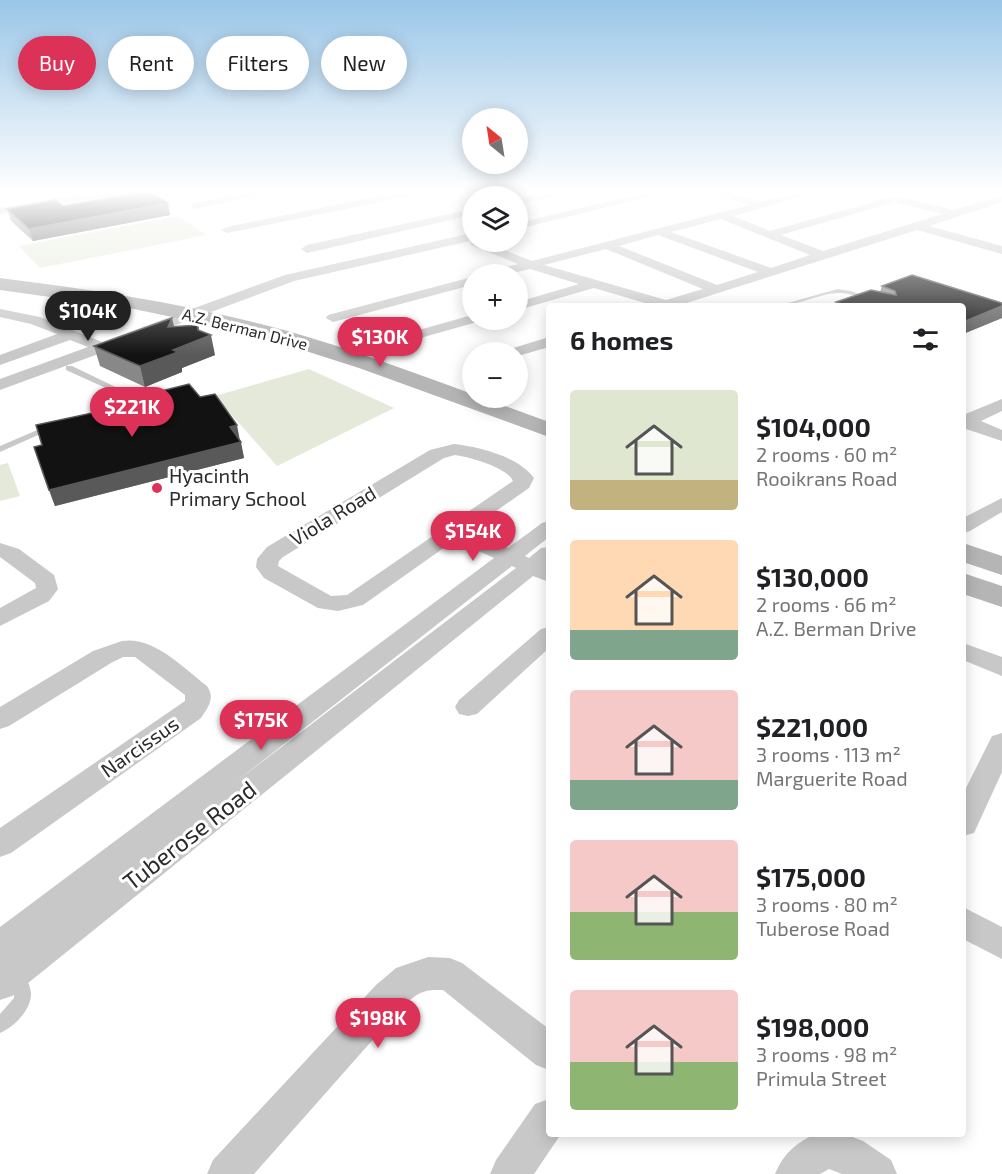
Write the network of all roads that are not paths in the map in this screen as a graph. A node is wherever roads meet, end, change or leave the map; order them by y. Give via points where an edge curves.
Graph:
1 (326, 245) edge
2 (445, 245) edge
3 (613, 245) edge
4 (695, 245) edge
5 (796, 245) edge
6 (858, 245) edge
7 (981, 245) edge
8 (609, 246) junction
9 (307, 249) dead end
10 (1002, 250) edge
11 (501, 252) edge
12 (823, 256) junction
13 (532, 266) junction
14 (528, 267) edge
15 (0, 271) edge
16 (771, 272) junction
17 (462, 283) edge
18 (0, 284) edge
19 (594, 284) junction
20 (716, 289) junction
21 (528, 303) edge
22 (656, 303) edge
23 (675, 303) edge
24 (792, 303) edge
25 (880, 303) edge
26 (220, 307) junction
27 (0, 313) edge
28 (22, 317) junction
29 (333, 318) dead end
30 (462, 322) edge
31 (0, 324) edge
32 (70, 335) junction
33 (399, 340) dead end
34 (546, 343) edge
35 (528, 348) edge
36 (106, 349) junction
37 (0, 360) edge
38 (430, 364) dead end
39 (69, 368) junction
40 (0, 386) edge
41 (122, 392) dead end
42 (0, 394) edge
43 (528, 400) edge
44 (1002, 404) edge
45 (546, 406) edge
46 (97, 415) edge
47 (966, 421) edge
48 (966, 423) edge
49 (59, 425) edge
50 (546, 429) edge
51 (138, 432) edge
52 (1002, 436) edge
53 (0, 449) edge
54 (1002, 504) edge
55 (966, 525) edge
56 (453, 531) junction
57 (546, 535) edge
58 (0, 549) edge
59 (966, 553) edge
60 (535, 563) edge
61 (1002, 566) edge
62 (966, 584) edge
63 (1002, 597) edge
64 (0, 618) edge
65 (546, 638) edge
66 (966, 652) edge
67 (1002, 667) edge
68 (468, 707) dead end
69 (0, 718) edge
70 (1002, 743) edge
71 (966, 818) edge
72 (0, 844) edge
73 (966, 924) edge
74 (1002, 944) edge
75 (0, 947) edge
76 (8, 978) edge
77 (0, 1025) edge
78 (546, 1050) edge
79 (546, 1122) edge
80 (227, 1174) edge
81 (510, 1174) edge
82 (795, 1174) edge
83 (877, 1174) edge

1 - 9 street
2 - 26 street via 328,270
3 - 8 street
4 - 16 street
5 - 12 street
6 - 12 street
7 - 10 street
8 - 13 street
8 - 20 street
11 - 13 street
12 - 16 street
13 - 14 street
13 - 19 street
15 - 26 main road, A.Z. Berman Drive via 70,279
16 - 20 street
17 - 29 street
18 - 26 main road, A.Z. Berman Drive via 111,299
19 - 21 street
19 - 22 street
20 - 23 street
24 - 25 lane via 838,291
26 - 36 street
26 - 38 main road, A.Z. Berman Drive via 342,336
26 - 50 main road, A.Z. Berman Drive via 258,330
27 - 28 street
28 - 31 street
28 - 32 street
30 - 33 street
32 - 36 street
32 - 37 street
34 - 35 street
36 - 39 street
36 - 40 street
39 - 41 lane
39 - 42 street
43 - 45 main road
44 - 47 street
46 - 51 lane via 126,413
48 - 52 street
49 - 53 lane
54 - 55 street
56 - 56 street, Viola Road via 355,600 338,604 326,603 267,567 275,552 445,451 464,450 511,468 524,478 522,484
56 - 60 street
57 - 60 street, Tuberose Road
58 - 64 street via 47,583 41,596
59 - 61 main road
60 - 75 street, Tuberose Road
60 - 76 street, Tuberose Road
62 - 63 main road
65 - 68 street
66 - 67 street
69 - 72 street, Narcissus via 102,657 131,647 142,650 198,692 198,702 192,711
70 - 71 street
73 - 74 street
76 - 77 lane via 24,989 22,1003
78 - 80 street via 450,974 428,973 408,979
79 - 81 street
82 - 83 street via 806,1160 828,1149 849,1155

